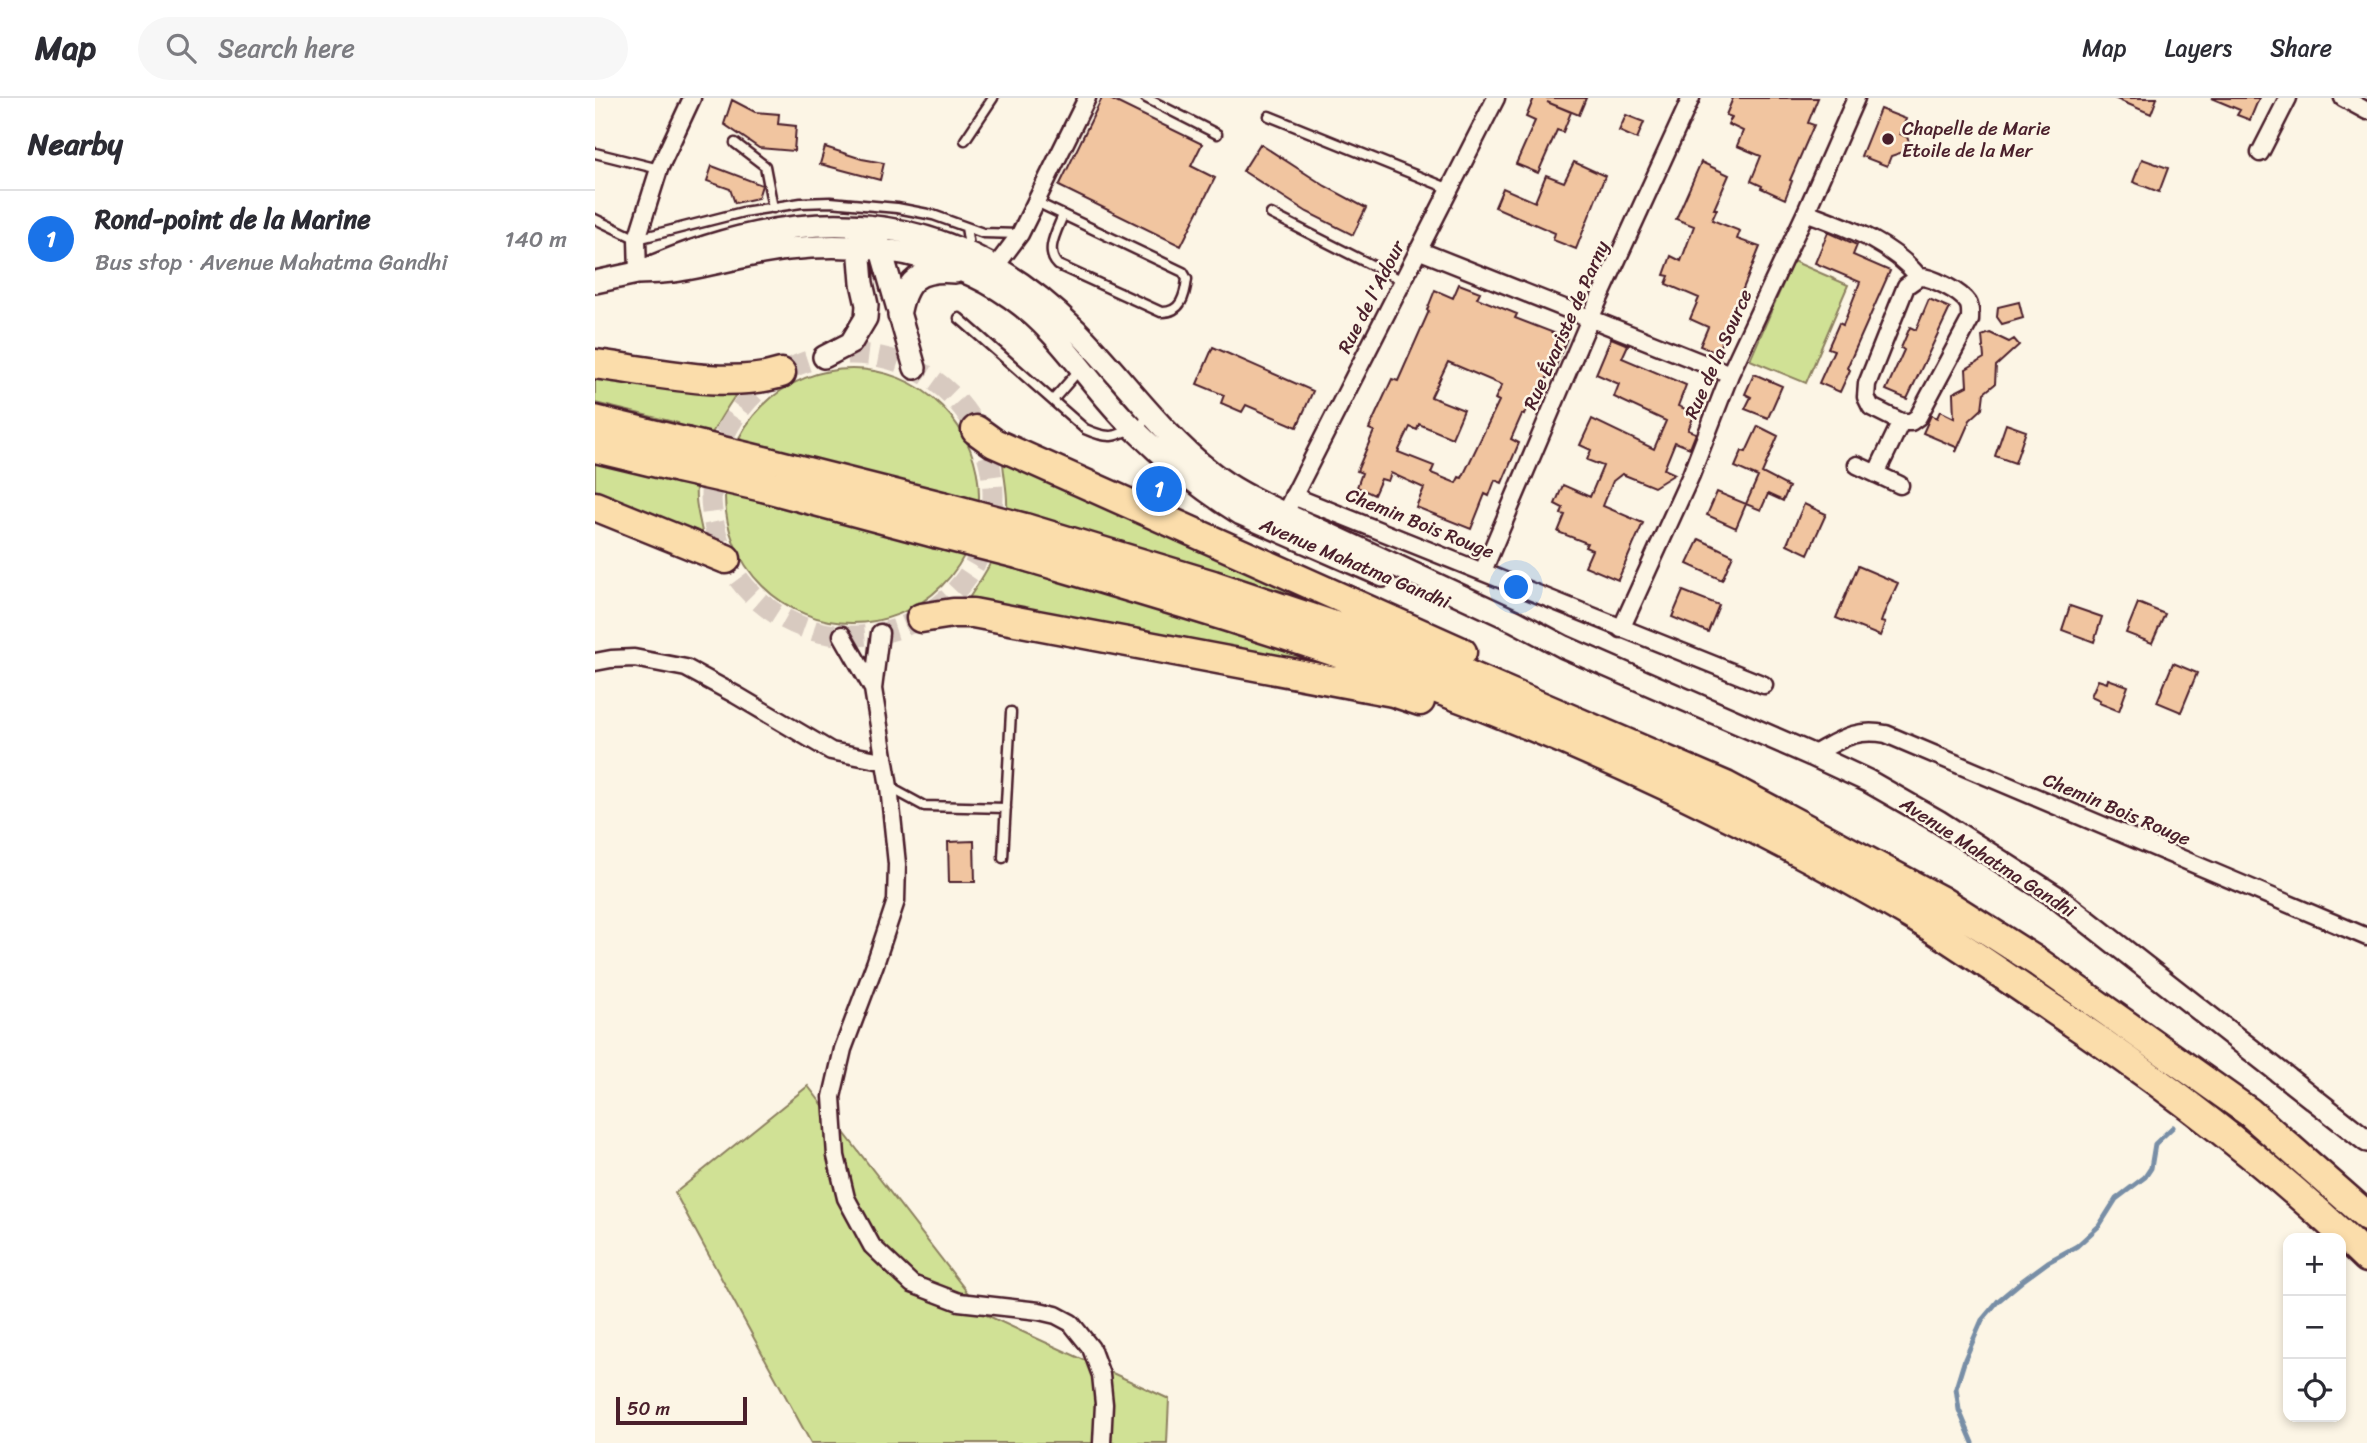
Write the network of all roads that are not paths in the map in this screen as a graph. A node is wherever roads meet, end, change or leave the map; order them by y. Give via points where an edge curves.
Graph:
1 (692, 98) edge
2 (993, 98) edge
3 (1146, 98) edge
4 (1496, 98) edge
5 (1692, 98) edge
6 (1856, 98) edge
7 (2288, 98) edge
8 (2343, 98) edge
9 (1084, 99) edge
10 (2367, 111) edge
11 (1269, 116) dead end
12 (1217, 134) dead end
13 (965, 140) dead end
14 (735, 143) dead end
15 (595, 153) edge
16 (2260, 153) dead end
17 (659, 169) junction
18 (1450, 189) junction
19 (1034, 201) junction
20 (773, 208) junction
21 (1806, 212) junction
22 (1271, 214) dead end
23 (1063, 215) junction
24 (595, 219) edge
25 (966, 227) junction
26 (1020, 234) junction
27 (867, 237) junction
28 (637, 239) junction
29 (1418, 250) junction
30 (766, 253) junction
31 (934, 261) junction
32 (969, 263) junction
33 (996, 266) junction
34 (638, 273) junction
35 (1919, 276) junction
36 (1403, 281) junction
37 (595, 282) edge
38 (862, 283) junction
39 (899, 318) junction
40 (959, 318) dead end
41 (1590, 319) junction
42 (824, 357) dead end
43 (595, 364) edge
44 (1082, 368) junction
45 (915, 369) dead end
46 (781, 373) dead end
47 (1730, 374) junction
48 (1053, 400) junction
49 (595, 420) edge
50 (1141, 421) junction
51 (1901, 422) junction
52 (976, 430) dead end
53 (1164, 443) junction
54 (595, 448) edge
55 (682, 455) junction
56 (1857, 465) dead end
57 (1876, 474) junction
58 (1900, 485) dead end
59 (1289, 505) junction
60 (595, 506) edge
61 (1022, 541) junction
62 (726, 559) dead end
63 (1483, 571) junction
64 (921, 618) dead end
65 (1621, 629) junction
66 (880, 633) dead end
67 (842, 635) dead end
68 (1564, 647) junction
69 (595, 663) edge
70 (1764, 685) dead end
71 (873, 689) junction
72 (1011, 712) dead end
73 (1812, 755) junction
74 (884, 758) junction
75 (1726, 786) junction
76 (889, 787) junction
77 (1006, 808) junction
78 (1003, 859) dead end
79 (1919, 920) junction
80 (2367, 937) edge
81 (2367, 1141) edge
82 (2367, 1216) edge
83 (2367, 1258) edge
84 (1102, 1443) edge

1 - 17 street
2 - 13 lane
3 - 12 lane
4 - 18 street, Rue de l'Adour
5 - 41 street, Rue Évariste de Parny
6 - 21 street, Rue de la Source
7 - 16 street
8 - 10 street
9 - 19 street
11 - 18 lane
14 - 20 lane via 765,166
15 - 17 lane
17 - 28 street
18 - 29 street, Rue de l'Adour
19 - 23 lane
19 - 26 street
20 - 25 lane via 859,203 933,215
20 - 28 lane
21 - 35 street via 1866,235 1893,251
21 - 47 street, Rue de la Source
22 - 36 lane
23 - 23 lane via 1051,253 1058,265 1161,312 1180,305 1187,279 1182,272
24 - 28 lane
25 - 26 lane via 983,233
25 - 32 lane
26 - 33 street
27 - 30 main road, Avenue Mahatma Gandhi
27 - 31 main road, Avenue Mahatma Gandhi
27 - 32 main road, Avenue Mahatma Gandhi via 937,240
27 - 34 main road, Avenue Mahatma Gandhi via 822,223 752,234
27 - 38 main road
27 - 39 main road
28 - 34 street
29 - 36 street, Rue de l'Adour
29 - 41 street
30 - 34 main road, Avenue Mahatma Gandhi
30 - 38 main road via 831,257
31 - 32 main road, Avenue Mahatma Gandhi
31 - 33 main road via 954,257 983,271
32 - 33 main road, Avenue Mahatma Gandhi
32 - 39 main road via 933,271 909,283
32 - 44 main road, Avenue Mahatma Gandhi via 1048,329
33 - 50 main road, Avenue Mahatma Gandhi via 1046,301 1078,332
34 - 37 main road, Avenue Mahatma Gandhi
35 - 51 street via 1906,286 1867,384 1871,407
35 - 51 street via 1934,279 1962,296 1971,311 1970,320 1918,417
36 - 59 street, Rue de l'Adour
38 - 42 main road via 867,305 861,328 851,343
39 - 45 main road
40 - 48 lane
41 - 47 street
41 - 63 street, Rue Évariste de Parny
43 - 46 highway via 735,380
44 - 48 lane
44 - 50 main road, Avenue Mahatma Gandhi via 1102,373
47 - 65 street, Rue de la Source via 1691,475
48 - 50 lane via 1098,435 1112,438
49 - 55 highway
50 - 53 main road, Avenue Mahatma Gandhi
51 - 57 street
52 - 75 highway via 1006,449 1583,705 1678,751
53 - 59 main road, Avenue Mahatma Gandhi via 1251,497
53 - 68 main road, Avenue Mahatma Gandhi via 1195,482 1241,514 1433,598
54 - 55 highway
55 - 61 highway, bridge
56 - 57 street
57 - 58 street
59 - 63 street, Chemin Bois Rouge
59 - 68 main road, Avenue Mahatma Gandhi
60 - 62 highway
61 - 75 highway via 1213,585 1424,656
61 - 79 highway via 1408,678 1546,733 1802,854
63 - 65 street, Chemin Bois Rouge
64 - 79 highway via 972,613 1393,692 1479,720 1591,767
65 - 70 street, Chemin Bois Rouge
66 - 71 street
67 - 71 street
68 - 73 main road, Avenue Mahatma Gandhi
69 - 74 street via 634,658 686,668 831,751
71 - 74 street
72 - 77 lane
73 - 80 street, Chemin Bois Rouge via 1849,735 1867,731 1886,734
73 - 81 main road, Avenue Mahatma Gandhi via 1938,821 2055,896
74 - 76 street
75 - 82 highway via 1940,900 2039,962 2249,1112
76 - 77 lane via 925,806
76 - 84 street via 896,901 843,1049 832,1097 836,1156 846,1198 872,1246 912,1284 959,1302 1039,1311 1071,1323 1091,1349 1101,1375
77 - 78 lane
79 - 83 highway via 2115,1050 2236,1142

